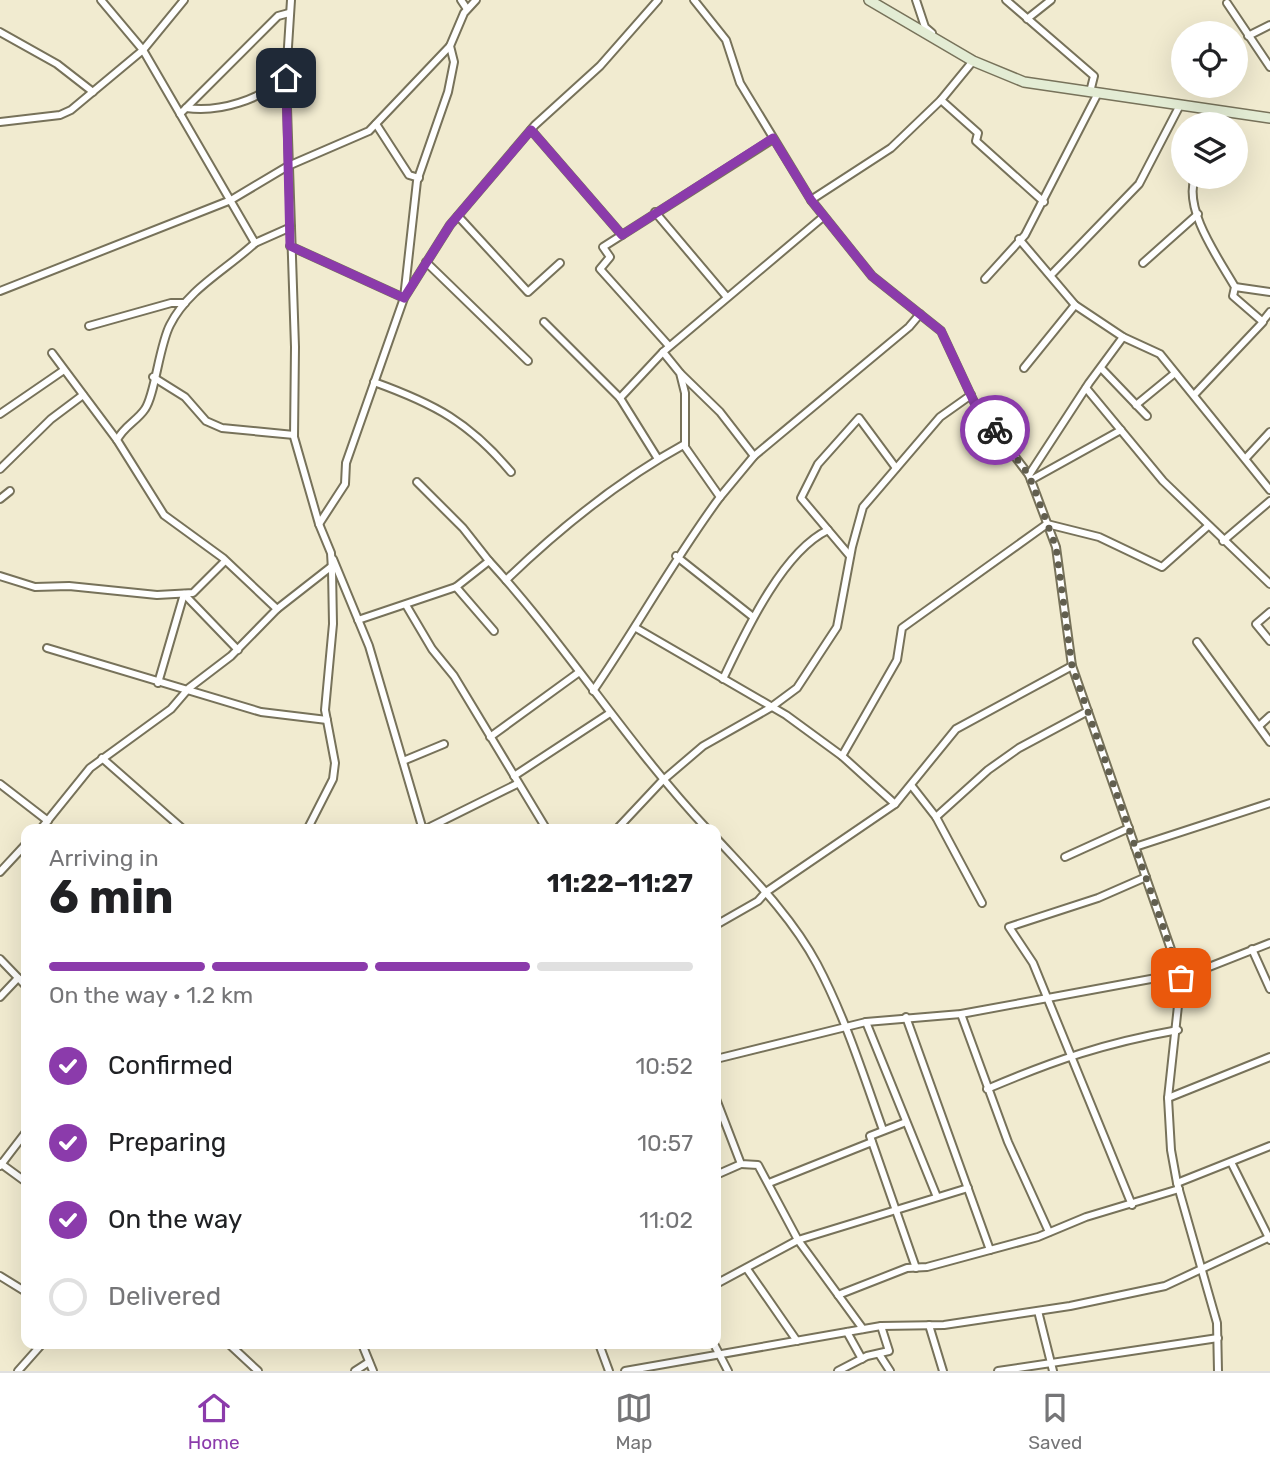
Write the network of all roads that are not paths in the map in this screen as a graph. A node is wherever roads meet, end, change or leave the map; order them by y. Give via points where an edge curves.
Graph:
1 (101, 0) edge
2 (184, 0) edge
3 (291, 0) edge
4 (461, 0) edge
5 (476, 0) edge
6 (658, 0) edge
7 (694, 0) edge
8 (869, 0) edge
9 (916, 0) edge
10 (1006, 0) edge
11 (1051, 0) edge
12 (1228, 1) edge
13 (467, 9) junction
14 (289, 13) junction
15 (1027, 19) junction
16 (1239, 21) edge
17 (1270, 25) edge
18 (0, 32) edge
19 (1248, 36) joint
20 (450, 46) junction
21 (950, 48) junction
22 (143, 50) junction
23 (973, 61) junction
24 (1270, 67) edge
25 (286, 78) junction
26 (93, 92) junction
27 (1094, 92) junction
28 (941, 100) junction
29 (1179, 107) junction
30 (183, 111) junction
31 (1217, 111) joint
32 (1270, 118) edge
33 (0, 122) edge
34 (376, 124) junction
35 (531, 130) junction
36 (773, 138) junction
37 (288, 166) junction
38 (419, 178) junction
39 (1192, 189) edge
40 (231, 200) junction
41 (811, 200) junction
42 (1044, 202) junction
43 (654, 212) junction
44 (1198, 215) junction
45 (458, 216) junction
46 (823, 217) junction
47 (292, 226) junction
48 (622, 235) junction
49 (1019, 239) junction
50 (255, 243) junction
51 (290, 246) junction
52 (426, 262) junction
53 (560, 263) dead end
54 (1143, 263) dead end
55 (1051, 275) junction
56 (985, 279) dead end
57 (1235, 287) junction
58 (0, 290) edge
59 (1270, 292) edge
60 (726, 296) junction
61 (404, 298) junction
62 (185, 303) junction
63 (1075, 305) junction
64 (1270, 312) edge
65 (920, 314) junction
66 (544, 322) dead end
67 (1263, 322) junction
68 (89, 327) dead end
69 (1123, 337) junction
70 (669, 346) junction
71 (663, 352) junction
72 (52, 353) dead end
73 (528, 361) dead end
74 (1024, 368) dead end
75 (1101, 368) junction
76 (64, 370) junction
77 (680, 373) junction
78 (1175, 373) junction
79 (153, 377) junction
80 (374, 382) junction
81 (1086, 388) junction
82 (83, 395) junction
83 (971, 395) junction
84 (1194, 395) junction
85 (620, 398) junction
86 (1136, 405) junction
87 (0, 414) edge
88 (1147, 416) dead end
89 (1121, 430) junction
90 (1270, 432) edge
91 (294, 435) junction
92 (117, 440) junction
93 (685, 444) junction
94 (754, 456) junction
95 (1246, 458) junction
96 (658, 459) junction
97 (896, 468) junction
98 (0, 469) edge
99 (510, 472) dead end
100 (1030, 478) junction
101 (417, 482) dead end
102 (1270, 490) edge
103 (10, 491) dead end
104 (720, 497) junction
105 (0, 499) edge
106 (1270, 501) edge
107 (319, 524) junction
108 (1047, 524) junction
109 (1208, 526) junction
110 (828, 530) junction
111 (1223, 541) junction
112 (331, 553) junction
113 (677, 556) junction
114 (850, 556) junction
115 (225, 561) junction
116 (489, 561) junction
117 (332, 566) junction
118 (0, 576) edge
119 (506, 580) junction
120 (1270, 584) edge
121 (456, 587) junction
122 (184, 594) junction
123 (406, 605) junction
124 (277, 608) junction
125 (1270, 612) edge
126 (753, 617) junction
127 (358, 620) junction
128 (636, 628) junction
129 (494, 631) dead end
130 (1270, 641) edge
131 (1197, 642) dead end
132 (47, 648) dead end
133 (238, 650) junction
134 (1072, 666) junction
135 (578, 673) junction
136 (723, 679) junction
137 (158, 683) junction
138 (190, 688) junction
139 (593, 691) junction
140 (770, 708) junction
141 (1088, 711) junction
142 (610, 713) junction
143 (1270, 716) edge
144 (327, 720) junction
145 (1259, 726) junction
146 (490, 737) junction
147 (1270, 742) edge
148 (444, 744) dead end
149 (842, 755) junction
150 (102, 758) junction
151 (403, 761) junction
152 (514, 776) junction
153 (662, 781) junction
154 (0, 784) edge
155 (517, 784) junction
156 (911, 785) junction
157 (1268, 803) edge
158 (895, 804) junction
159 (1270, 814) edge
160 (936, 817) junction
161 (48, 821) junction
162 (45, 824) edge
163 (177, 824) edge
164 (310, 824) edge
165 (422, 824) edge
166 (436, 824) edge
167 (543, 824) edge
168 (622, 824) edge
169 (702, 824) edge
170 (1129, 828) junction
171 (721, 843) edge
172 (1135, 847) junction
173 (21, 849) edge
174 (1065, 857) dead end
175 (0, 872) edge
176 (1146, 877) junction
177 (766, 892) junction
178 (982, 904) dead end
179 (721, 922) edge
180 (1270, 943) edge
181 (1252, 949) junction
182 (0, 959) edge
183 (18, 978) junction
184 (1181, 978) junction
185 (21, 981) edge
186 (1270, 989) edge
187 (1047, 996) junction
188 (0, 997) edge
189 (961, 1014) junction
190 (906, 1017) junction
191 (866, 1022) junction
192 (845, 1026) junction
193 (1178, 1030) junction
194 (1071, 1055) junction
195 (1270, 1057) edge
196 (721, 1058) edge
197 (988, 1089) junction
198 (1168, 1098) junction
199 (721, 1112) edge
200 (906, 1122) junction
201 (883, 1130) junction
202 (21, 1138) edge
203 (872, 1142) junction
204 (1270, 1146) edge
205 (1231, 1162) junction
206 (0, 1164) edge
207 (741, 1164) junction
208 (721, 1173) edge
209 (21, 1179) edge
210 (769, 1183) junction
211 (1178, 1186) junction
212 (968, 1188) junction
213 (937, 1197) junction
214 (1132, 1205) junction
215 (895, 1210) junction
216 (1049, 1232) junction
217 (1270, 1239) edge
218 (798, 1240) junction
219 (990, 1250) junction
220 (916, 1268) junction
221 (1204, 1268) junction
222 (747, 1269) junction
223 (0, 1276) edge
224 (721, 1282) edge
225 (21, 1289) edge
226 (838, 1295) junction
227 (1038, 1311) junction
228 (929, 1325) junction
229 (880, 1326) junction
230 (863, 1329) junction
231 (847, 1332) junction
232 (1218, 1338) junction
233 (797, 1341) junction
234 (38, 1349) edge
235 (234, 1349) edge
236 (364, 1349) edge
237 (601, 1349) edge
238 (717, 1349) edge
239 (879, 1354) junction
240 (720, 1355) junction
241 (862, 1359) junction
242 (369, 1362) junction
243 (1053, 1367) edge
244 (636, 1370) edge
245 (843, 1370) edge
246 (18, 1371) edge
247 (258, 1371) edge
248 (355, 1371) edge
249 (373, 1371) edge
250 (609, 1371) edge
251 (625, 1371) edge
252 (728, 1371) edge
253 (890, 1371) edge
254 (943, 1371) edge
255 (998, 1371) edge
256 (1218, 1371) edge

1 - 22 street
2 - 22 street
3 - 14 street
4 - 13 street
5 - 13 street
6 - 35 street via 600,66
7 - 36 street via 726,40 740,83
8 - 21 street
9 - 21 street via 925,27
10 - 15 street
11 - 15 street
12 - 16 street
13 - 20 street
14 - 25 street
14 - 30 street via 278,16
15 - 27 street via 1094,76
17 - 19 street
18 - 26 street via 57,64
19 - 24 street
20 - 34 street
20 - 38 street via 454,62 448,93
21 - 23 street
22 - 26 street
22 - 30 street
23 - 27 street via 1024,82
23 - 28 street
25 - 30 street via 270,91 248,99 203,111
25 - 37 street
26 - 33 street via 60,116
27 - 29 street
27 - 42 street
28 - 41 street via 891,148
28 - 42 street via 978,133 975,141
29 - 31 street
29 - 55 street via 1139,184
30 - 40 street
31 - 32 street
34 - 37 street
34 - 38 street via 409,175
35 - 45 street
35 - 48 street
36 - 41 street
36 - 43 street
37 - 40 street
37 - 47 street
38 - 61 street
39 - 44 street
40 - 50 street
40 - 58 street
41 - 46 street
42 - 49 street
43 - 48 street
43 - 60 street
44 - 54 street
44 - 57 street
45 - 52 street
45 - 53 street via 528,292
46 - 60 street
46 - 65 street via 872,276
47 - 50 street
47 - 51 street
48 - 70 street via 603,247 610,257 600,269
49 - 55 street
49 - 56 street
50 - 62 street
51 - 61 street
51 - 91 street
52 - 61 street
52 - 73 street
55 - 63 street
57 - 59 street
57 - 67 street via 1233,296
60 - 70 street
61 - 80 street
62 - 68 street
62 - 79 street via 169,326
63 - 69 street
63 - 74 street
64 - 67 street
65 - 83 street via 941,331
65 - 94 street
66 - 85 street
67 - 84 street
69 - 75 street
69 - 78 street via 1160,354
70 - 71 street
71 - 77 street
71 - 85 street
72 - 76 street
75 - 81 street
75 - 86 street
76 - 82 street
76 - 87 street
77 - 93 street via 685,393
77 - 94 street via 720,412
78 - 84 street
78 - 86 street
79 - 91 street via 185,397 206,421 222,428
79 - 92 street via 147,407 123,427
80 - 99 street via 453,416
80 - 107 street via 346,463 345,484
81 - 89 street
81 - 100 street
82 - 92 street
82 - 98 street
83 - 97 street via 940,417
83 - 100 street
84 - 95 street
85 - 96 street
86 - 88 street
89 - 100 street
89 - 109 street
90 - 95 street
91 - 107 street
92 - 115 street via 164,515
93 - 96 street
93 - 104 street
94 - 104 street
95 - 102 street
96 - 119 street via 548,539
97 - 110 street via 859,418 818,464 801,498
97 - 114 street via 863,507
100 - 108 street
101 - 116 street
103 - 105 street
104 - 113 street
106 - 111 street
107 - 112 street
108 - 109 street via 1099,537 1162,567
108 - 134 street via 1056,547
108 - 149 street via 902,628 897,660
109 - 111 street
110 - 114 street
110 - 126 street via 802,546
111 - 120 street
112 - 117 street
112 - 127 street
113 - 126 street
113 - 128 street
114 - 140 street via 837,627 797,688
115 - 122 street via 193,593
115 - 124 street
116 - 119 street
116 - 121 street
117 - 124 street
117 - 144 street
118 - 122 street via 35,587
119 - 135 street
121 - 123 street
121 - 129 street
122 - 133 street
122 - 137 street
123 - 127 street
123 - 146 street
124 - 133 street
125 - 130 street via 1256,624
126 - 136 street
127 - 151 street
128 - 136 street
128 - 139 street
131 - 145 street
132 - 137 street
133 - 138 street
134 - 141 street
134 - 156 street via 956,729
135 - 139 street
135 - 146 street
136 - 140 street
137 - 138 street
138 - 144 street via 261,712
138 - 150 street via 171,709
139 - 142 street
140 - 149 street
140 - 153 street via 703,746
141 - 160 street via 1019,748
141 - 170 street
142 - 152 street
142 - 153 street
143 - 145 street
144 - 164 street via 335,762 333,779
145 - 147 street
146 - 152 street
148 - 151 street
149 - 158 street
150 - 161 street
150 - 163 street
151 - 165 street
152 - 155 street
153 - 168 street
153 - 169 street
154 - 161 street
155 - 166 street
155 - 167 street
156 - 158 street
156 - 160 street
157 - 159 street
157 - 172 street
158 - 177 street
160 - 178 street
161 - 162 street
170 - 172 street
170 - 174 street
171 - 177 street
172 - 176 street
173 - 175 street
176 - 184 street
176 - 187 street via 1009,927 1033,963
177 - 179 street
177 - 192 street via 816,963
180 - 181 street
181 - 184 street
181 - 186 street
182 - 183 street
183 - 185 street
183 - 188 street
184 - 187 street via 1167,976
184 - 193 street
187 - 189 street
187 - 194 street
189 - 190 street
189 - 197 street
190 - 191 street
190 - 212 street
191 - 192 street
191 - 200 street
192 - 196 street
192 - 201 street
193 - 194 street
193 - 198 street
194 - 197 street
194 - 214 street
195 - 198 street
197 - 216 street
198 - 211 street
199 - 207 street
200 - 201 street
200 - 213 street
201 - 203 street via 870,1136
202 - 206 street
203 - 210 street
203 - 215 street
204 - 205 street
205 - 211 street
205 - 217 street
206 - 209 street
207 - 208 street
207 - 210 street via 758,1165
210 - 218 street
211 - 214 street
211 - 221 street
212 - 213 street
212 - 219 street
213 - 215 street
214 - 216 street
215 - 218 street
215 - 220 street
216 - 219 street
217 - 221 street
218 - 222 street
218 - 226 street
219 - 220 street
220 - 226 street
221 - 227 street via 1165,1286
221 - 232 street
222 - 224 street
222 - 233 street
223 - 225 street
226 - 230 street
227 - 228 street
227 - 243 street
228 - 229 street
228 - 254 street
229 - 230 street
229 - 239 street via 889,1351
230 - 231 street
231 - 233 street
231 - 241 street
232 - 243 street
232 - 256 street
233 - 240 street
234 - 246 street
235 - 247 street
236 - 242 street
237 - 250 street
238 - 240 street
239 - 241 street
239 - 253 street
240 - 244 street
240 - 252 street
241 - 245 street
242 - 248 street
242 - 249 street
243 - 255 street
244 - 251 street

